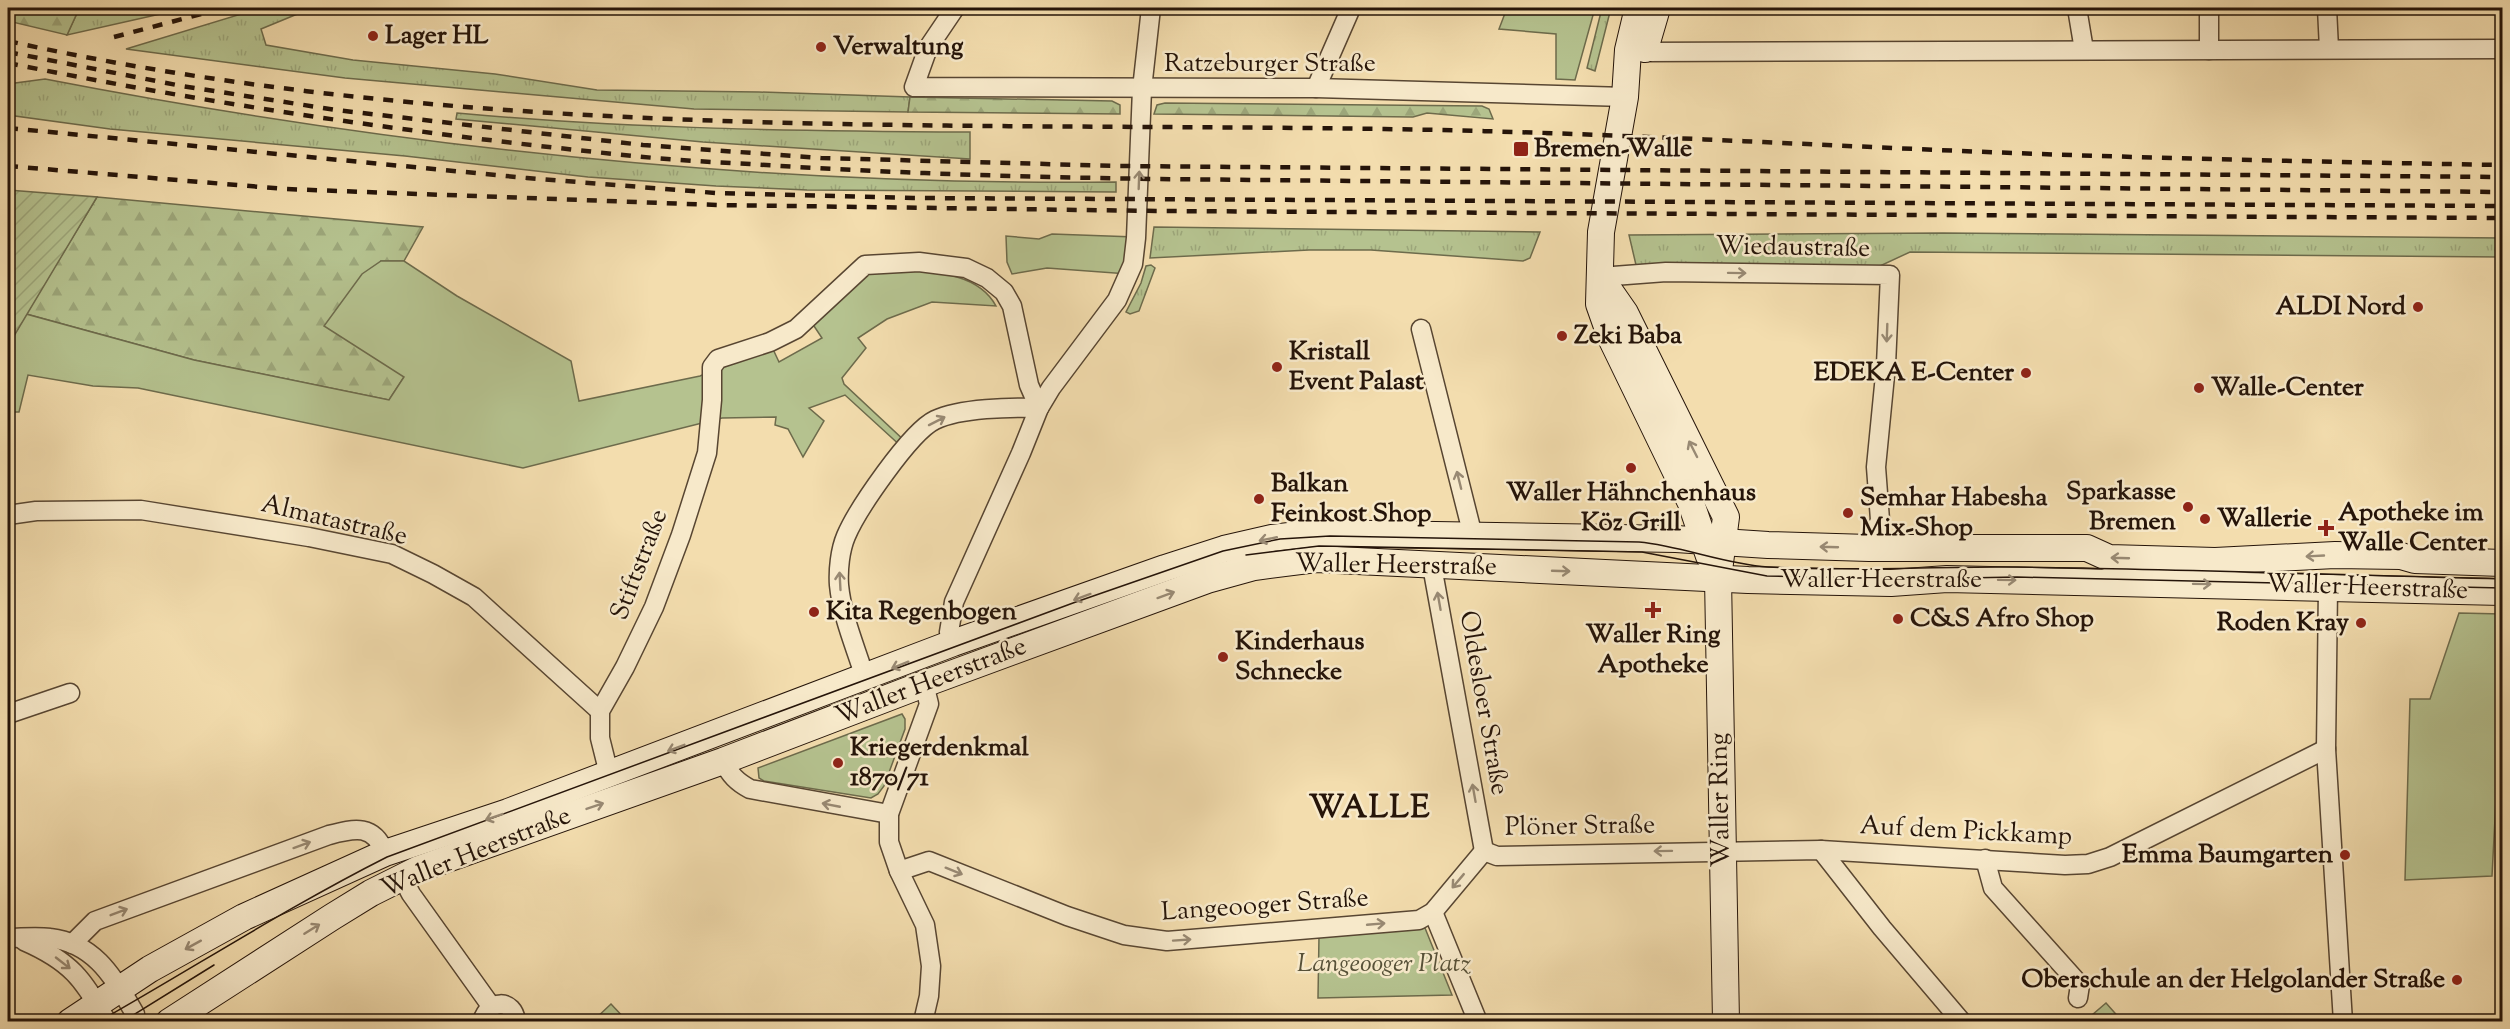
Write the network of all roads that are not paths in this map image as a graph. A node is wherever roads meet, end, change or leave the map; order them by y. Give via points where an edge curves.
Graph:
1 (954, 8) edge
2 (1151, 8) edge
3 (1351, 8) edge
4 (1638, 8) edge
5 (1657, 8) edge
6 (2077, 8) edge
7 (2209, 8) edge
8 (2327, 8) edge
9 (2329, 49) junction
10 (2502, 49) edge
11 (2084, 50) junction
12 (2210, 50) junction
13 (1644, 52) junction
14 (1316, 88) junction
15 (1142, 89) junction
16 (1625, 97) junction
17 (1600, 277) junction
18 (1421, 329) dead end
19 (1039, 408) junction
20 (8, 515) edge
21 (1473, 536) junction
22 (1714, 541) junction
23 (1869, 548) junction
24 (2415, 560) junction
25 (2502, 563) edge
26 (1432, 566) junction
27 (1718, 578) junction
28 (2328, 587) junction
29 (2388, 588) junction
30 (2502, 592) edge
31 (953, 644) junction
32 (865, 678) junction
33 (924, 684) junction
34 (70, 693) dead end
35 (600, 711) junction
36 (8, 714) edge
37 (2326, 749) junction
38 (723, 761) junction
39 (609, 774) junction
40 (889, 814) junction
41 (1484, 850) junction
42 (1821, 850) junction
43 (1721, 851) junction
44 (385, 854) junction
45 (1985, 859) junction
46 (899, 871) junction
47 (402, 877) junction
48 (1432, 912) junction
49 (12, 938) edge
50 (72, 944) junction
51 (119, 987) junction
52 (2078, 998) dead end
53 (101, 1012) edge
54 (487, 1014) edge
55 (70, 1022) edge
56 (135, 1022) edge
57 (169, 1022) edge
58 (516, 1022) edge
59 (923, 1022) edge
60 (1478, 1022) edge
61 (1726, 1022) edge
62 (1962, 1022) edge
63 (2343, 1022) edge

1 - 15 street, Ratzeburger Straße via 928,48 914,87
2 - 15 street
3 - 14 street
4 - 16 main road via 1628,50
5 - 13 main road
6 - 11 street
7 - 12 street
8 - 9 street
9 - 10 street
9 - 12 street
11 - 12 street
11 - 13 street
13 - 16 main road
14 - 15 street, Ratzeburger Straße
14 - 16 street, Ratzeburger Straße
19 -> 15 street via 1117,300 1133,264
16 - 17 main road, Waller Ring via 1601,232
17 - 22 main road, Waller Ring via 1599,304 1611,338 1691,503
17 -> 23 street, Wiedaustraße via 1679,272 1890,275 1876,467 1880,520
21 -> 18 street
19 - 31 street via 954,602 949,632
32 -> 19 street via 839,585 840,555 846,535 882,477 933,421 1012,407
19 - 35 street, Stiftstraße via 1029,385 1012,306 1004,292 966,268 919,262 865,265 796,329 718,359 712,367 706,453 681,535 654,608
20 - 35 street, Almatastraße via 141,510 392,554 474,597
21 - 22 main road, Waller Heerstraße
21 -> 31 main road, Waller Heerstraße via 1314,533 1272,538 1165,568
23 -> 22 main road, Waller Heerstraße
22 - 27 main road, Waller Ring
24 -> 23 main road, Waller Heerstraße via 2401,556 2335,555 2205,561 2109,558 2087,548
24 - 25 main road, Waller Heerstraße
24 - 29 main road via 2384,567 2380,579
26 -> 27 main road, Waller Heerstraße
33 -> 26 main road, Waller Heerstraße via 1208,580 1254,567 1316,559
41 -> 26 street, Oldesloer Straße
27 -> 28 main road, Waller Heerstraße
27 - 43 main road, Waller Ring
28 - 29 main road, Waller Heerstraße
28 - 37 street
29 - 30 main road, Waller Heerstraße
31 -> 32 main road, Waller Heerstraße
32 -> 39 main road, Waller Heerstraße
33 - 38 main road, Waller Heerstraße
33 - 40 street via 929,704
34 - 36 street
35 - 39 street via 600,738
37 - 45 street, Auf dem Pickkamp via 2110,857 2088,864 2065,865
37 - 63 street
40 -> 38 street via 750,789 729,774
47 -> 38 main road, Waller Heerstraße
39 -> 44 main road, Waller Heerstraße
40 - 46 street via 889,843
43 -> 41 street, Plöner Straße via 1497,855
41 -> 48 street, Plöner Straße
42 - 43 street, Auf dem Pickkamp
42 - 45 street, Auf dem Pickkamp
42 - 62 street
43 - 61 main road, Waller Ring
50 -> 44 street, Waller Heerstraße via 95,921 329,835 351,829 372,832 381,841
44 -> 51 main road, Waller Heerstraße via 244,917
45 - 52 street via 1993,888 2080,985
46 -> 48 street, Langeooger Straße via 929,861 1067,916 1124,935 1167,941 1419,920
46 - 59 street via 925,925 931,966
47 - 54 street
57 -> 47 main road, Waller Heerstraße via 272,954
48 - 60 street
49 - 50 street via 50,938
49 -> 53 street via 61,960 86,984
50 - 51 street via 102,962
51 - 53 main road, Waller Heerstraße
51 - 56 street via 135,1014
53 - 55 main road, Waller Heerstraße
54 - 58 street via 498,1004 506,1006

